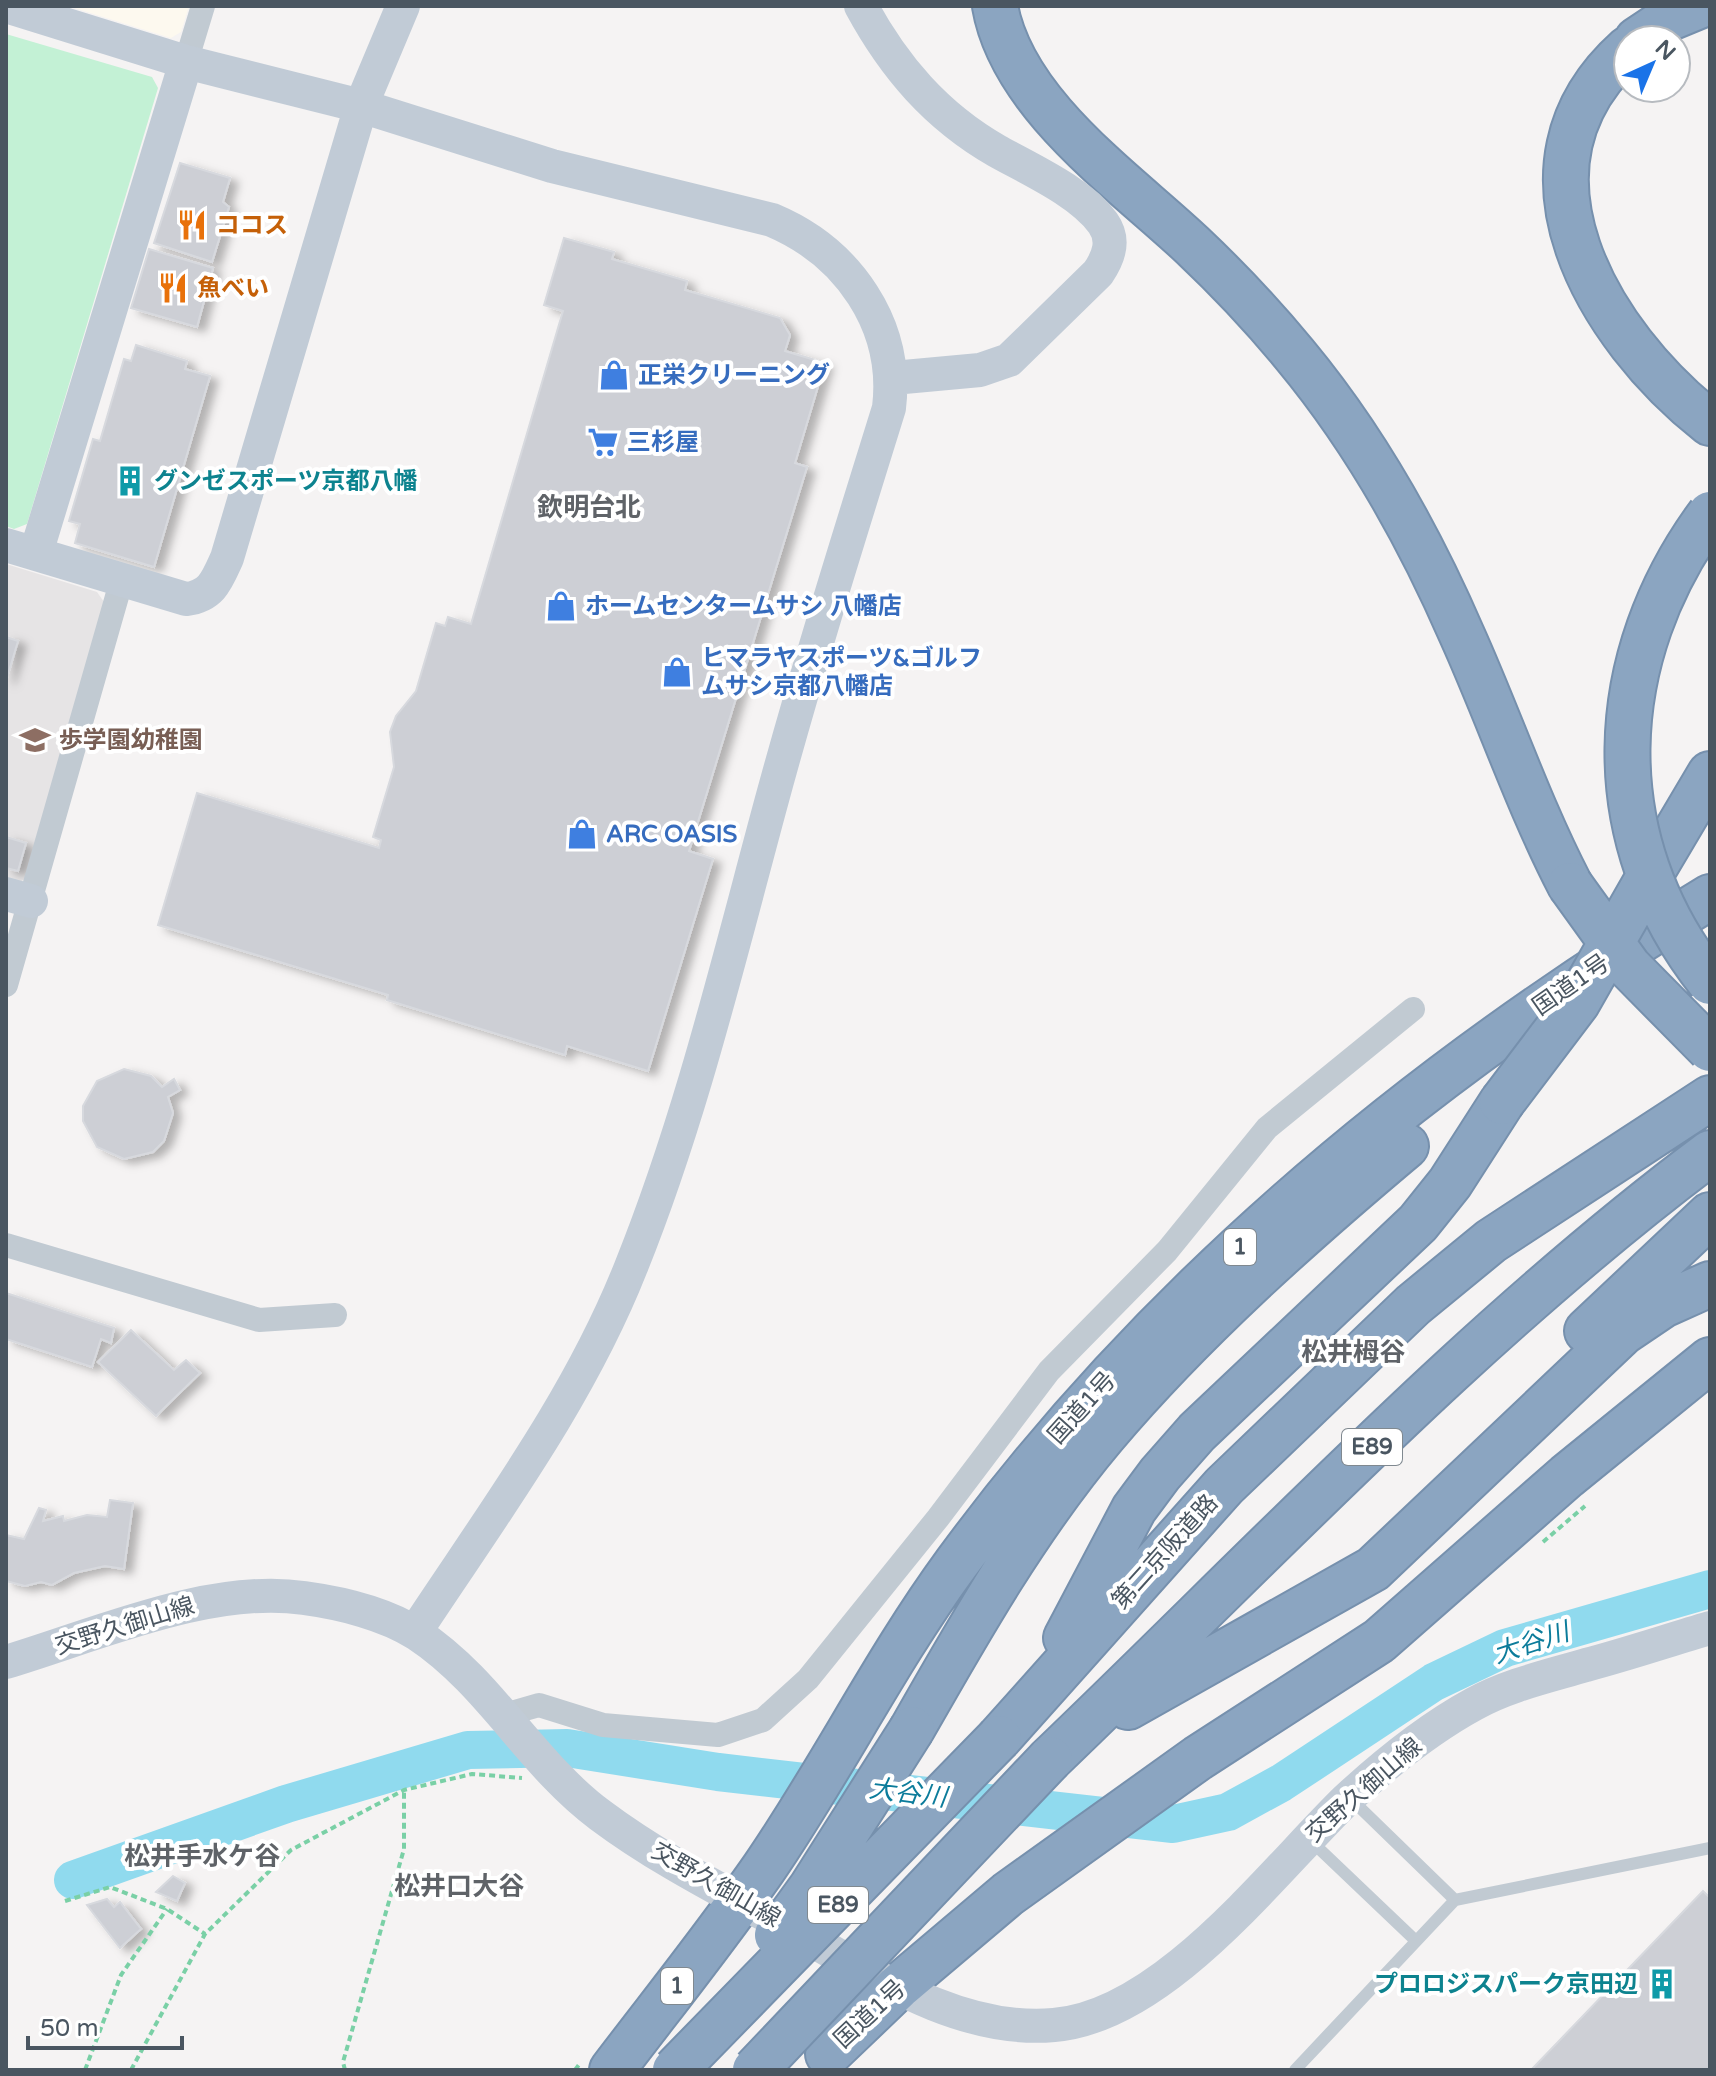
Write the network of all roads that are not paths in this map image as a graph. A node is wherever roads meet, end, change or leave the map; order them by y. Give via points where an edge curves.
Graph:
1 (6, 6) edge
2 (203, 6) edge
3 (403, 6) edge
4 (861, 6) edge
5 (995, 6) edge
6 (1699, 6) edge
7 (1661, 24) edge
8 (186, 62) junction
9 (1612, 66) edge
10 (361, 106) junction
11 (893, 378) junction
12 (1710, 423) edge
13 (1710, 514) edge
14 (21, 549) edge
15 (122, 579) junction
16 (1710, 774) edge
17 (19, 897) edge
18 (1710, 897) edge
19 (1710, 926) edge
20 (1710, 982) edge
21 (6, 985) edge
22 (1413, 1009) dead end
23 (1710, 1049) edge
24 (1710, 1098) edge
25 (1710, 1153) edge
26 (1710, 1215) edge
27 (6, 1245) edge
28 (1710, 1284) edge
29 (335, 1315) dead end
30 (1710, 1360) edge
31 (1710, 1628) edge
32 (415, 1632) junction
33 (6, 1662) edge
34 (1124, 1688) junction
35 (509, 1722) junction
36 (1089, 1722) junction
37 (1010, 1725) junction
38 (1350, 1797) junction
39 (1308, 1839) junction
40 (1710, 1848) edge
41 (929, 1889) junction
42 (740, 1900) junction
43 (1455, 1900) junction
44 (1416, 1941) junction
45 (898, 1987) junction
46 (828, 2054) dead end
47 (612, 2070) edge
48 (661, 2070) edge
49 (675, 2070) edge
50 (755, 2070) edge
51 (783, 2070) edge
52 (1295, 2070) edge

1 - 8 street
2 - 8 street
3 - 10 street
4 - 11 street via 903,74 930,101 972,135 1054,182 1084,206 1102,222 1110,245 1098,273 1009,360 980,370
5 - 23 highway, bridge via 1017,64 1048,110 1246,300 1342,417 1425,557 1570,885 1629,967
6 - 7 highway
8 - 10 street
8 - 14 street
9 - 12 highway via 1584,104 1575,129 1567,182 1574,240 1615,325 1664,383
10 - 11 street via 552,166 791,228 835,259 868,301 887,344
10 - 15 street via 214,588 186,599
11 - 32 street via 889,408 802,687 699,1068 631,1267 591,1355 544,1437
13 - 20 highway, bridge via 1669,575 1646,633 1632,680 1626,750 1642,853 1675,932
14 - 15 street
15 - 17 street
16 - 37 highway, bridge via 1577,1003 1502,1102 1450,1183 1418,1223 1197,1432 1160,1474 1134,1509
17 - 21 street
18 - 42 highway, 国道1号 / 1 via 1601,963 1483,1047 1198,1285 1050,1442 955,1566
19 - 48 highway, bridge via 1512,1057 1387,1162 1186,1347 1104,1436 1027,1536 978,1611 912,1729 811,1888
22 - 35 street via 1267,1128 1167,1251 1049,1371 808,1679 763,1720 718,1735 603,1725 539,1705
24 - 37 highway, 第二京阪道路 / E89 via 1491,1241 1413,1305 1224,1486
25 - 34 highway, E89 via 1499,1328
26 - 34 highway via 1353,1547 1161,1672
27 - 29 street via 259,1320
28 - 36 highway via 1663,1305 1623,1332 1373,1569 1117,1712
30 - 45 highway, 国道1号 via 1567,1476 1379,1641 1179,1772 1008,1894
31 - 38 street, 交野久御山線 via 1531,1680 1475,1703 1388,1763
32 - 33 street, 交野久御山線 via 348,1606 299,1597 246,1596 201,1602
32 - 35 street, 交野久御山線
34 - 36 highway, E89
35 - 42 street, 交野久御山線 via 551,1771 600,1815
36 - 41 highway, E89, bridge
37 - 49 highway, 第二京阪道路 / E89, bridge
38 - 39 street, 交野久御山線
38 - 43 lane
39 - 44 lane
39 - 45 street, 交野久御山線 via 1157,1983 1098,2015 1027,2027 986,2020
40 - 43 lane
41 - 50 highway, E89, bridge
41 - 51 highway, bridge
42 - 45 street, 交野久御山線
42 - 47 highway, 国道1号 / 1
43 - 44 lane
44 - 52 lane
45 - 46 highway, 国道1号

